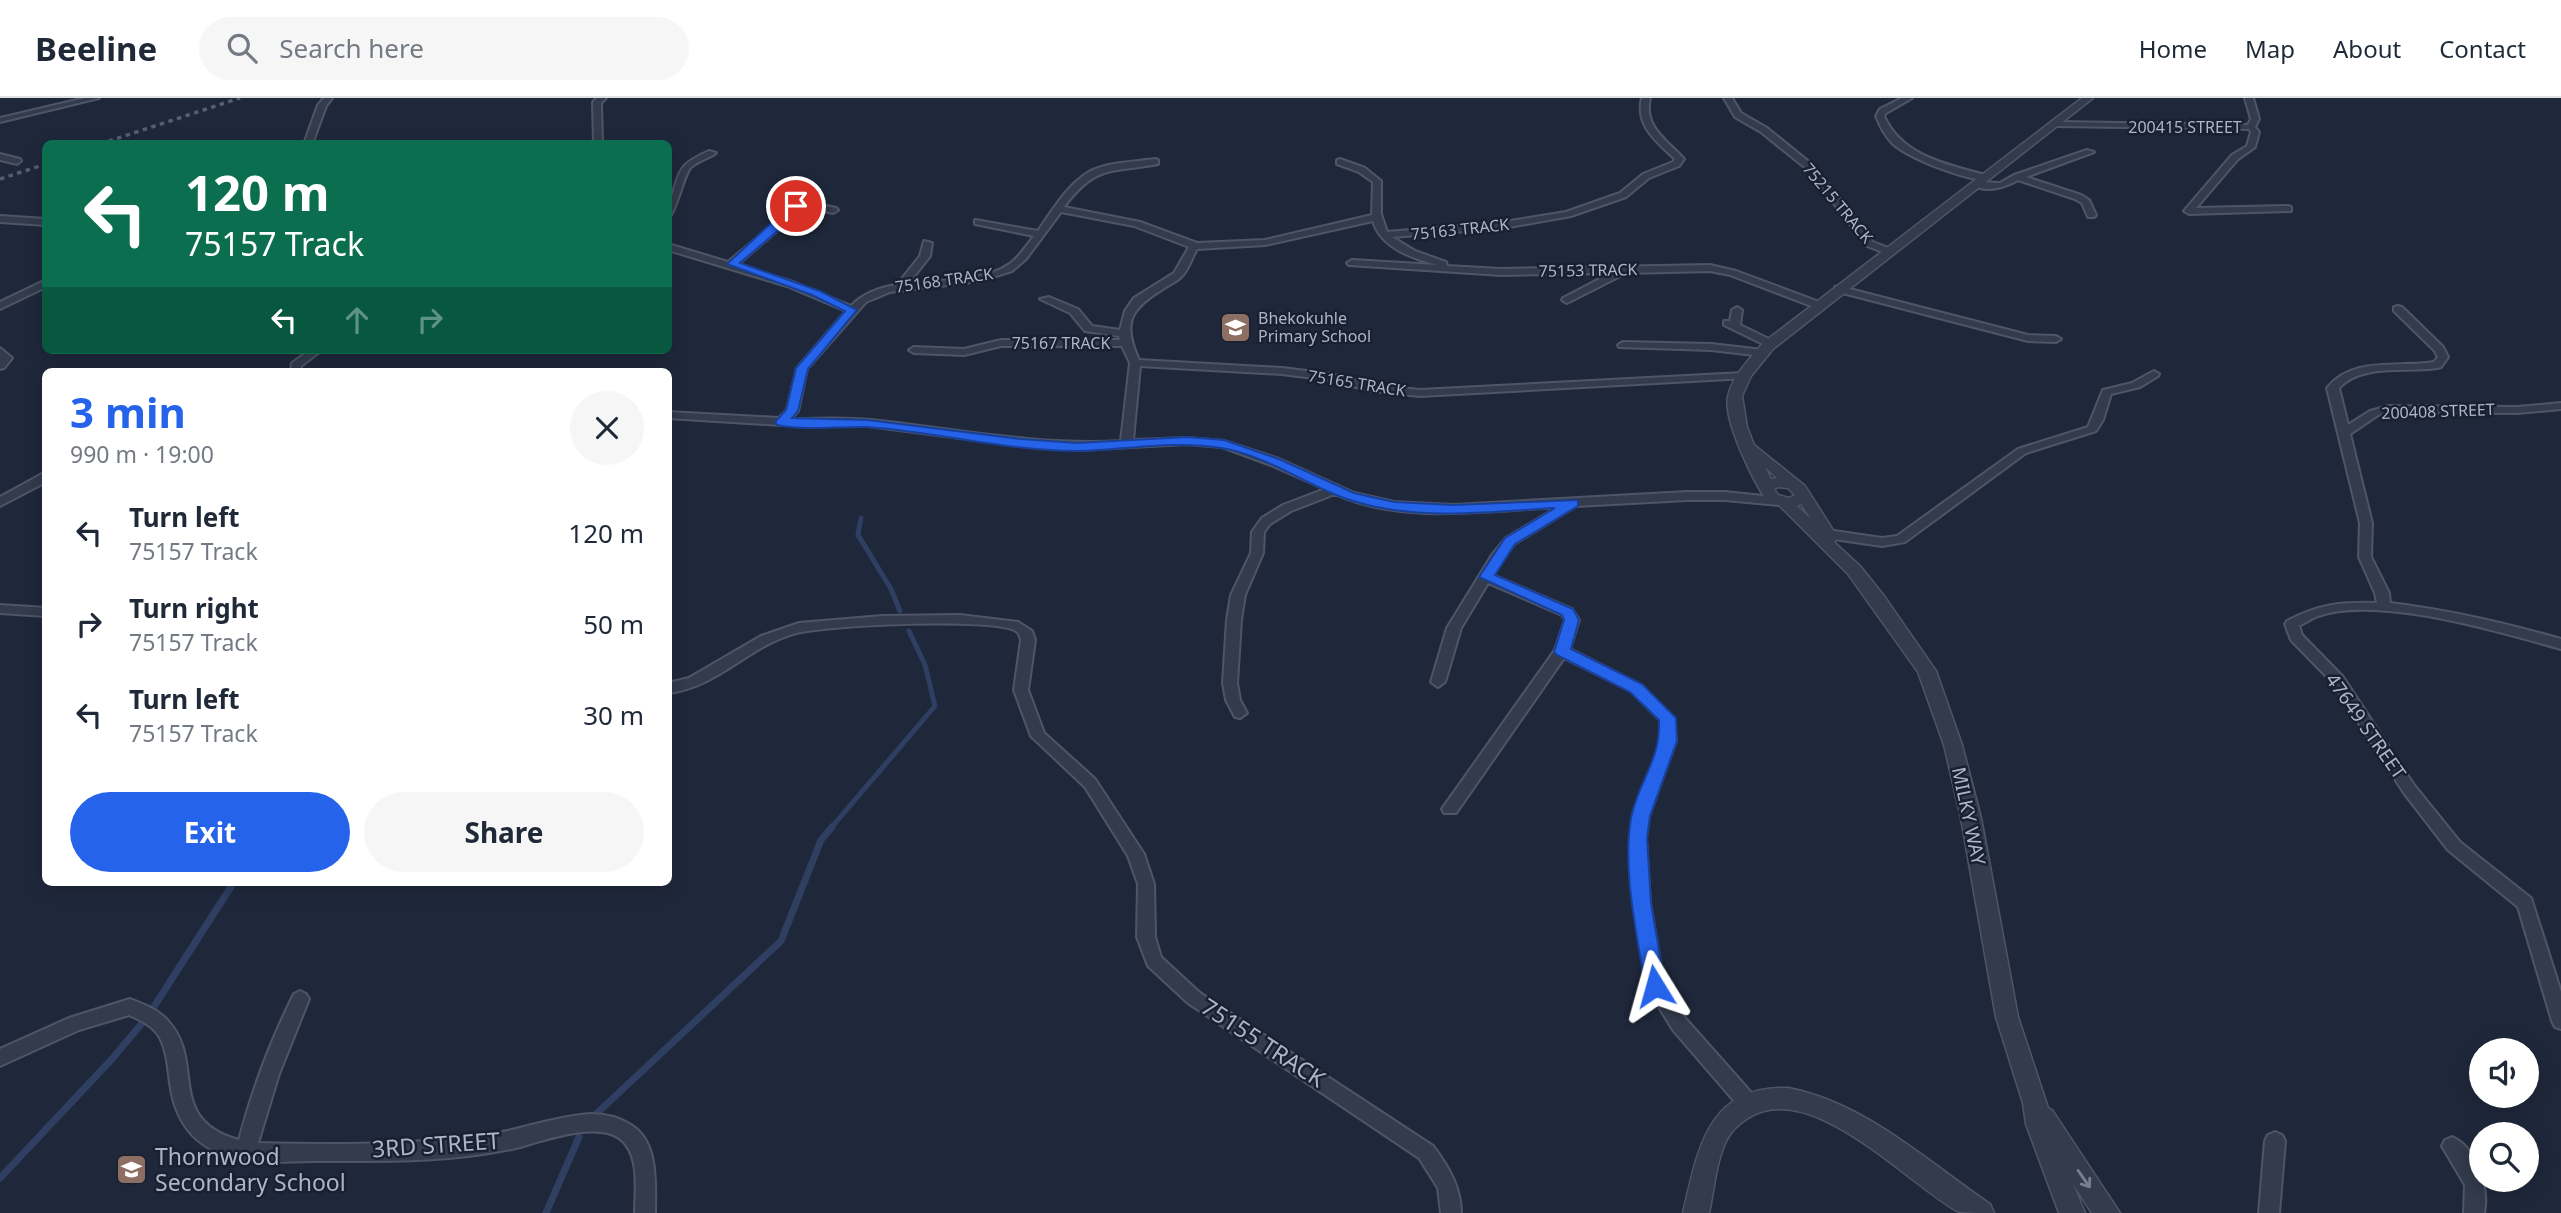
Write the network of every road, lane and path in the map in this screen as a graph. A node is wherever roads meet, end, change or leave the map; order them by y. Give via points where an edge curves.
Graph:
1 (95, 98) edge
2 (328, 98) edge
3 (602, 98) edge
4 (1646, 98) edge
5 (1728, 98) edge
6 (1908, 98) edge
7 (2088, 98) edge
8 (2249, 98) edge
9 (0, 120) edge
10 (2058, 124) junction
11 (2251, 127) junction
12 (309, 140) edge
13 (598, 140) edge
14 (2090, 152) dead end
15 (712, 153) dead end
16 (0, 157) edge
17 (17, 161) dead end
18 (1155, 162) dead end
19 (1340, 162) dead end
20 (2017, 177) junction
21 (1981, 181) junction
22 (672, 206) edge
23 (833, 209) dead end
24 (1059, 209) junction
25 (2288, 209) dead end
26 (2091, 215) dead end
27 (1376, 217) junction
28 (0, 219) edge
29 (42, 222) edge
30 (978, 222) dead end
31 (1040, 234) junction
32 (1386, 235) junction
33 (927, 243) dead end
34 (1194, 246) junction
35 (672, 248) edge
36 (1888, 251) junction
37 (1353, 263) dead end
38 (732, 264) junction
39 (1623, 270) junction
40 (1475, 271) junction
41 (42, 285) edge
42 (901, 286) junction
43 (1838, 289) junction
44 (1045, 299) dead end
45 (1567, 300) dead end
46 (1818, 305) junction
47 (0, 306) edge
48 (2398, 309) dead end
49 (852, 310) junction
50 (1737, 310) dead end
51 (1125, 338) junction
52 (2056, 338) dead end
53 (1623, 345) dead end
54 (1767, 348) junction
55 (914, 350) dead end
56 (0, 351) edge
57 (311, 354) edge
58 (1135, 363) junction
59 (0, 366) edge
60 (296, 368) edge
61 (2154, 374) dead end
62 (1744, 376) junction
63 (2561, 406) edge
64 (672, 415) edge
65 (782, 422) junction
66 (2344, 433) junction
67 (1128, 444) junction
68 (1749, 447) junction
69 (42, 479) edge
70 (1766, 487) junction
71 (1336, 489) junction
72 (1799, 490) junction
73 (1725, 496) junction
74 (0, 502) edge
75 (1781, 502) junction
76 (1573, 503) junction
77 (1827, 534) junction
78 (1840, 556) junction
79 (1486, 577) junction
80 (2384, 607) junction
81 (0, 610) edge
82 (42, 612) edge
83 (2560, 645) edge
84 (1562, 652) junction
85 (1438, 682) dead end
86 (672, 689) edge
87 (1240, 713) dead end
88 (1450, 808) dead end
89 (300, 999) dead end
90 (2561, 1021) edge
91 (0, 1058) edge
92 (2035, 1103) junction
93 (1749, 1104) junction
94 (2275, 1141) dead end
95 (2452, 1146) dead end
96 (246, 1151) junction
97 (645, 1213) edge
98 (1451, 1213) edge
99 (1696, 1213) edge
100 (1981, 1213) edge
101 (2072, 1213) edge
102 (2107, 1213) edge
103 (2269, 1213) edge
104 (2474, 1213) edge

1 - 9 street
2 - 12 street via 321,105
3 - 13 street via 597,102
4 - 32 street, 75163 TRACK via 1644,111 1655,136 1680,159 1646,176 1628,192 1568,214 1523,222
5 - 36 street, 75215 TRACK via 1738,116 1764,130 1811,168 1870,244
6 - 21 street via 1883,110 1881,116 1892,138 1912,153
7 - 10 street
8 - 11 street, 200415 STREET via 2255,119
10 - 11 street, 200415 STREET
10 - 21 street
11 - 25 street via 2255,132 2251,148 2235,157 2189,211
14 - 20 street
15 - 22 street via 683,169
16 - 17 street
18 - 24 street, 75168 TRACK via 1093,173 1074,188
19 - 27 street via 1373,176 1379,189
20 - 21 street via 1997,187
20 - 26 street via 2078,197
21 - 36 street
23 - 38 street via 794,207
24 - 31 street, 75168 TRACK
24 - 34 street via 1146,226
27 - 32 street
27 - 34 street via 1284,239
28 - 29 street
30 - 31 street
31 - 42 street, 75168 TRACK via 1018,261 996,274
32 - 40 street, 75163 TRACK via 1410,253
33 - 42 street via 925,256
34 - 51 street via 1178,275 1143,297 1130,312
35 - 38 street
36 - 43 street
37 - 40 street, 75153 TRACK
38 - 49 street
39 - 40 street, 75153 TRACK
39 - 45 street
39 - 46 street, 75153 TRACK via 1721,270
41 - 47 street
42 - 49 street, 75168 TRACK via 871,294
43 - 46 street
43 - 52 street via 2028,338
44 - 51 street via 1074,311 1089,329
46 - 54 street
48 - 66 street via 2443,357 2437,365 2363,370 2336,383 2333,388
49 - 65 street, 75168 TRACK via 802,368 792,411
50 - 54 street via 1732,324
51 - 55 street, 75167 TRACK via 1001,343 964,352
51 - 58 street
53 - 54 street
54 - 62 street
56 - 59 street via 7,358
57 - 60 street
58 - 62 street, 75165 TRACK via 1282,371 1371,388 1430,393
58 - 67 street
61 - 77 street via 2136,385 2107,392 2092,429 2022,451 1901,539 1882,542
62 - 68 street, MILKY WAY via 1733,399 1737,424
63 - 66 street, 200408 STREET via 2389,409 2374,413
64 - 65 street
65 - 67 street via 868,424 1055,445
66 - 80 street via 2365,523 2365,557
67 - 71 street via 1224,444
68 - 70 street, MILKY WAY
68 - 72 street, MILKY WAY
69 - 74 street
70 - 72 street via 1782,482
70 - 73 street
70 - 75 street, MILKY WAY via 1768,495
71 - 76 street via 1394,506 1432,509
71 - 87 street via 1287,508 1258,532 1257,552 1238,595 1234,620 1230,683
72 - 75 street via 1800,500
72 - 77 street, MILKY WAY
73 - 75 street
73 - 76 street
75 - 78 street, MILKY WAY
76 - 79 street via 1510,541
77 - 78 street, MILKY WAY
78 - 92 street, MILKY WAY via 1914,650 1938,699 1971,818 2007,1017
79 - 84 street via 1567,612 1572,620
79 - 85 street via 1454,628
80 - 83 street, 47649 STREET via 2457,617
80 - 90 street, 47649 STREET via 2313,610 2292,624 2292,629 2338,680 2409,789 2454,846 2525,903
81 - 82 street
84 - 88 street
84 - 93 street via 1636,688 1669,723 1669,741 1641,816 1638,863 1655,986 1690,1036
86 - 98 street, 75155 TRACK via 703,677 778,634 826,623 930,619 1003,623 1025,631 1028,640 1021,690 1032,724 1045,745 1090,783 1136,854 1144,873 1146,937 1154,961 1194,998 1426,1152 1448,1184
89 - 96 street via 271,1066
91 - 96 street, 3RD STREET via 75,1024 130,1007 156,1020 166,1031 182,1103 192,1122 209,1138
92 - 101 street, MILKY WAY via 2038,1124
92 -> 102 street, MILKY WAY
93 - 99 street via 1720,1128
93 - 100 street via 1797,1100 1823,1108
94 - 103 street
95 - 104 street via 2474,1178 2479,1196
96 - 97 street, 3RD STREET via 443,1149 594,1122 626,1133 642,1151

